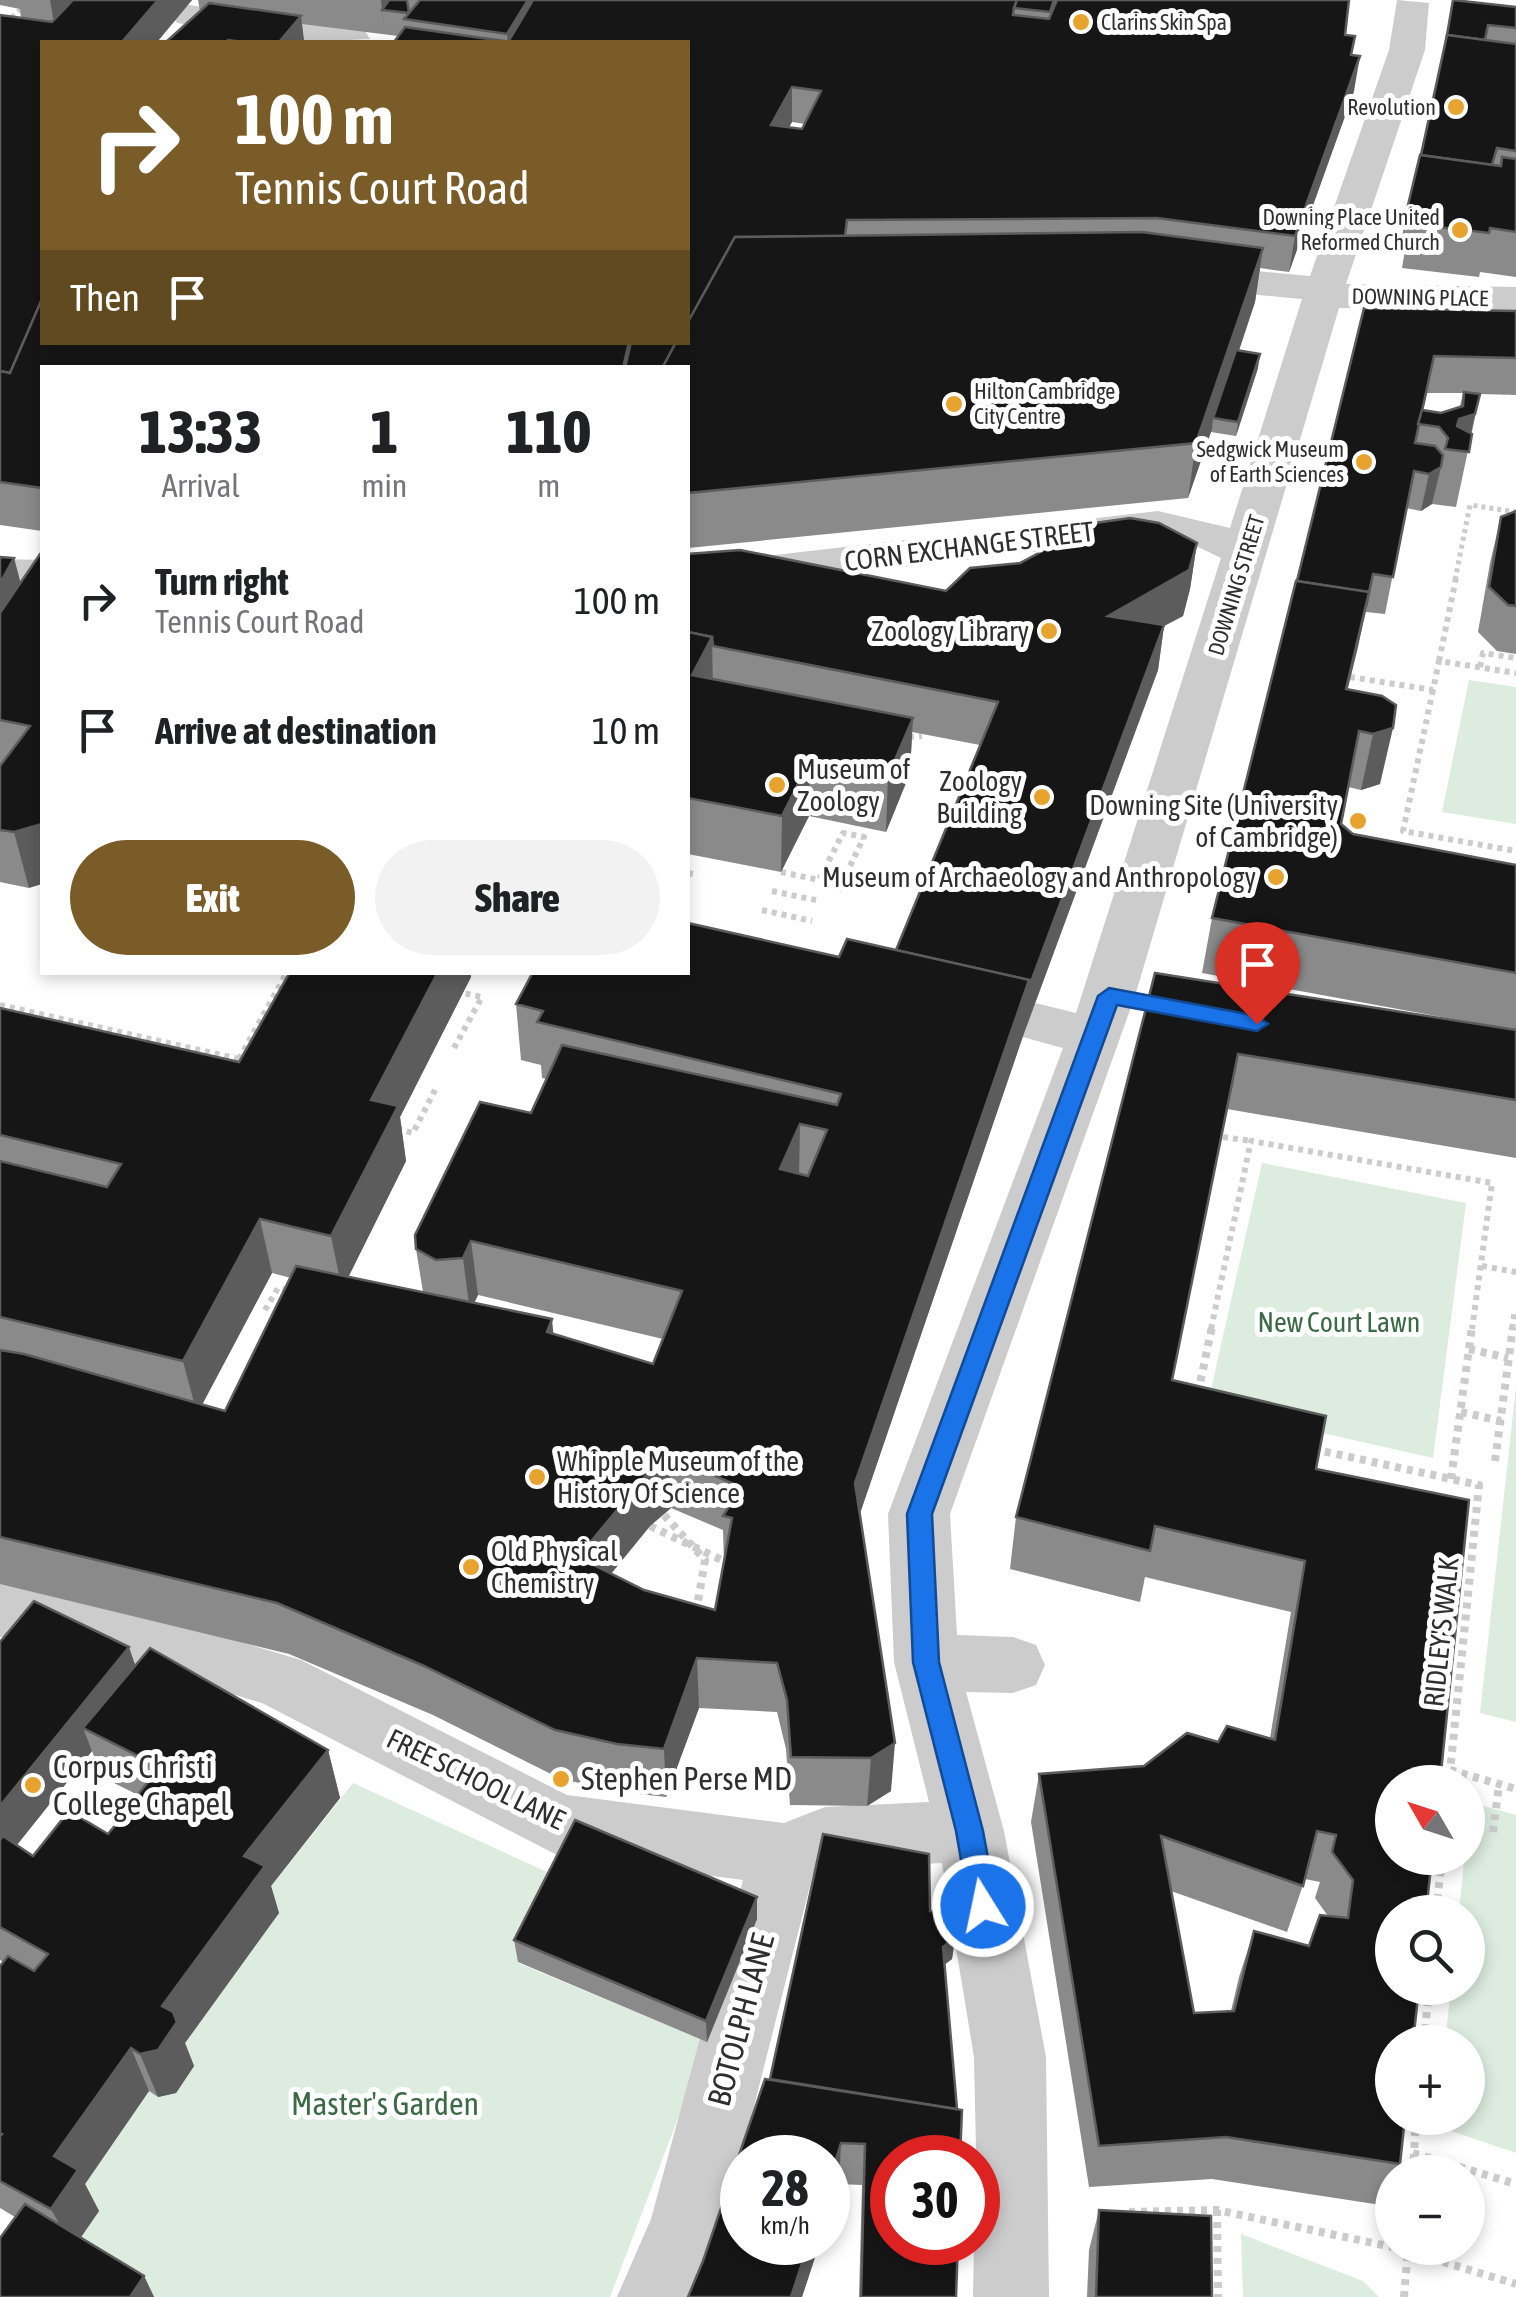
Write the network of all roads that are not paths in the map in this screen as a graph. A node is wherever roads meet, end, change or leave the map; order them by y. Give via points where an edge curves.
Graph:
1 (1413, 3) edge
2 (186, 20) edge
3 (352, 39) dead end
4 (1141, 273) edge
5 (1325, 292) junction
6 (1516, 299) edge
7 (1264, 496) junction
8 (1246, 553) junction
9 (0, 573) edge
10 (40, 574) edge
11 (708, 574) edge
12 (1117, 1012) junction
13 (1027, 1020) edge
14 (0, 1610) edge
15 (926, 1662) junction
16 (1013, 1666) dead end
17 (970, 1831) junction
18 (784, 1854) junction
19 (655, 2297) edge
20 (1011, 2297) edge

1 - 5 street, DOWNING STREET via 1406,50
2 - 3 street
4 - 5 street, DOWNING PLACE
5 - 6 street, DOWNING PLACE
5 - 7 street, DOWNING STREET
7 - 8 street, DOWNING STREET
7 - 11 street
8 - 11 street, CORN EXCHANGE STREET via 1207,534 1158,524 1106,529 984,577 972,588 802,597 752,594
8 - 12 street, DOWNING STREET
9 - 10 street
12 - 13 street
12 - 15 street, DOWNING STREET via 920,1514
14 - 18 street, FREE SCHOOL LANE via 67,1617 278,1680 558,1825
15 - 16 street
15 - 17 street, DOWNING STREET
17 - 18 street, FREE SCHOOL LANE via 825,1838
17 - 20 street, DOWNING STREET via 1010,2057
18 - 19 street, BOTOLPH LANE via 687,2224

